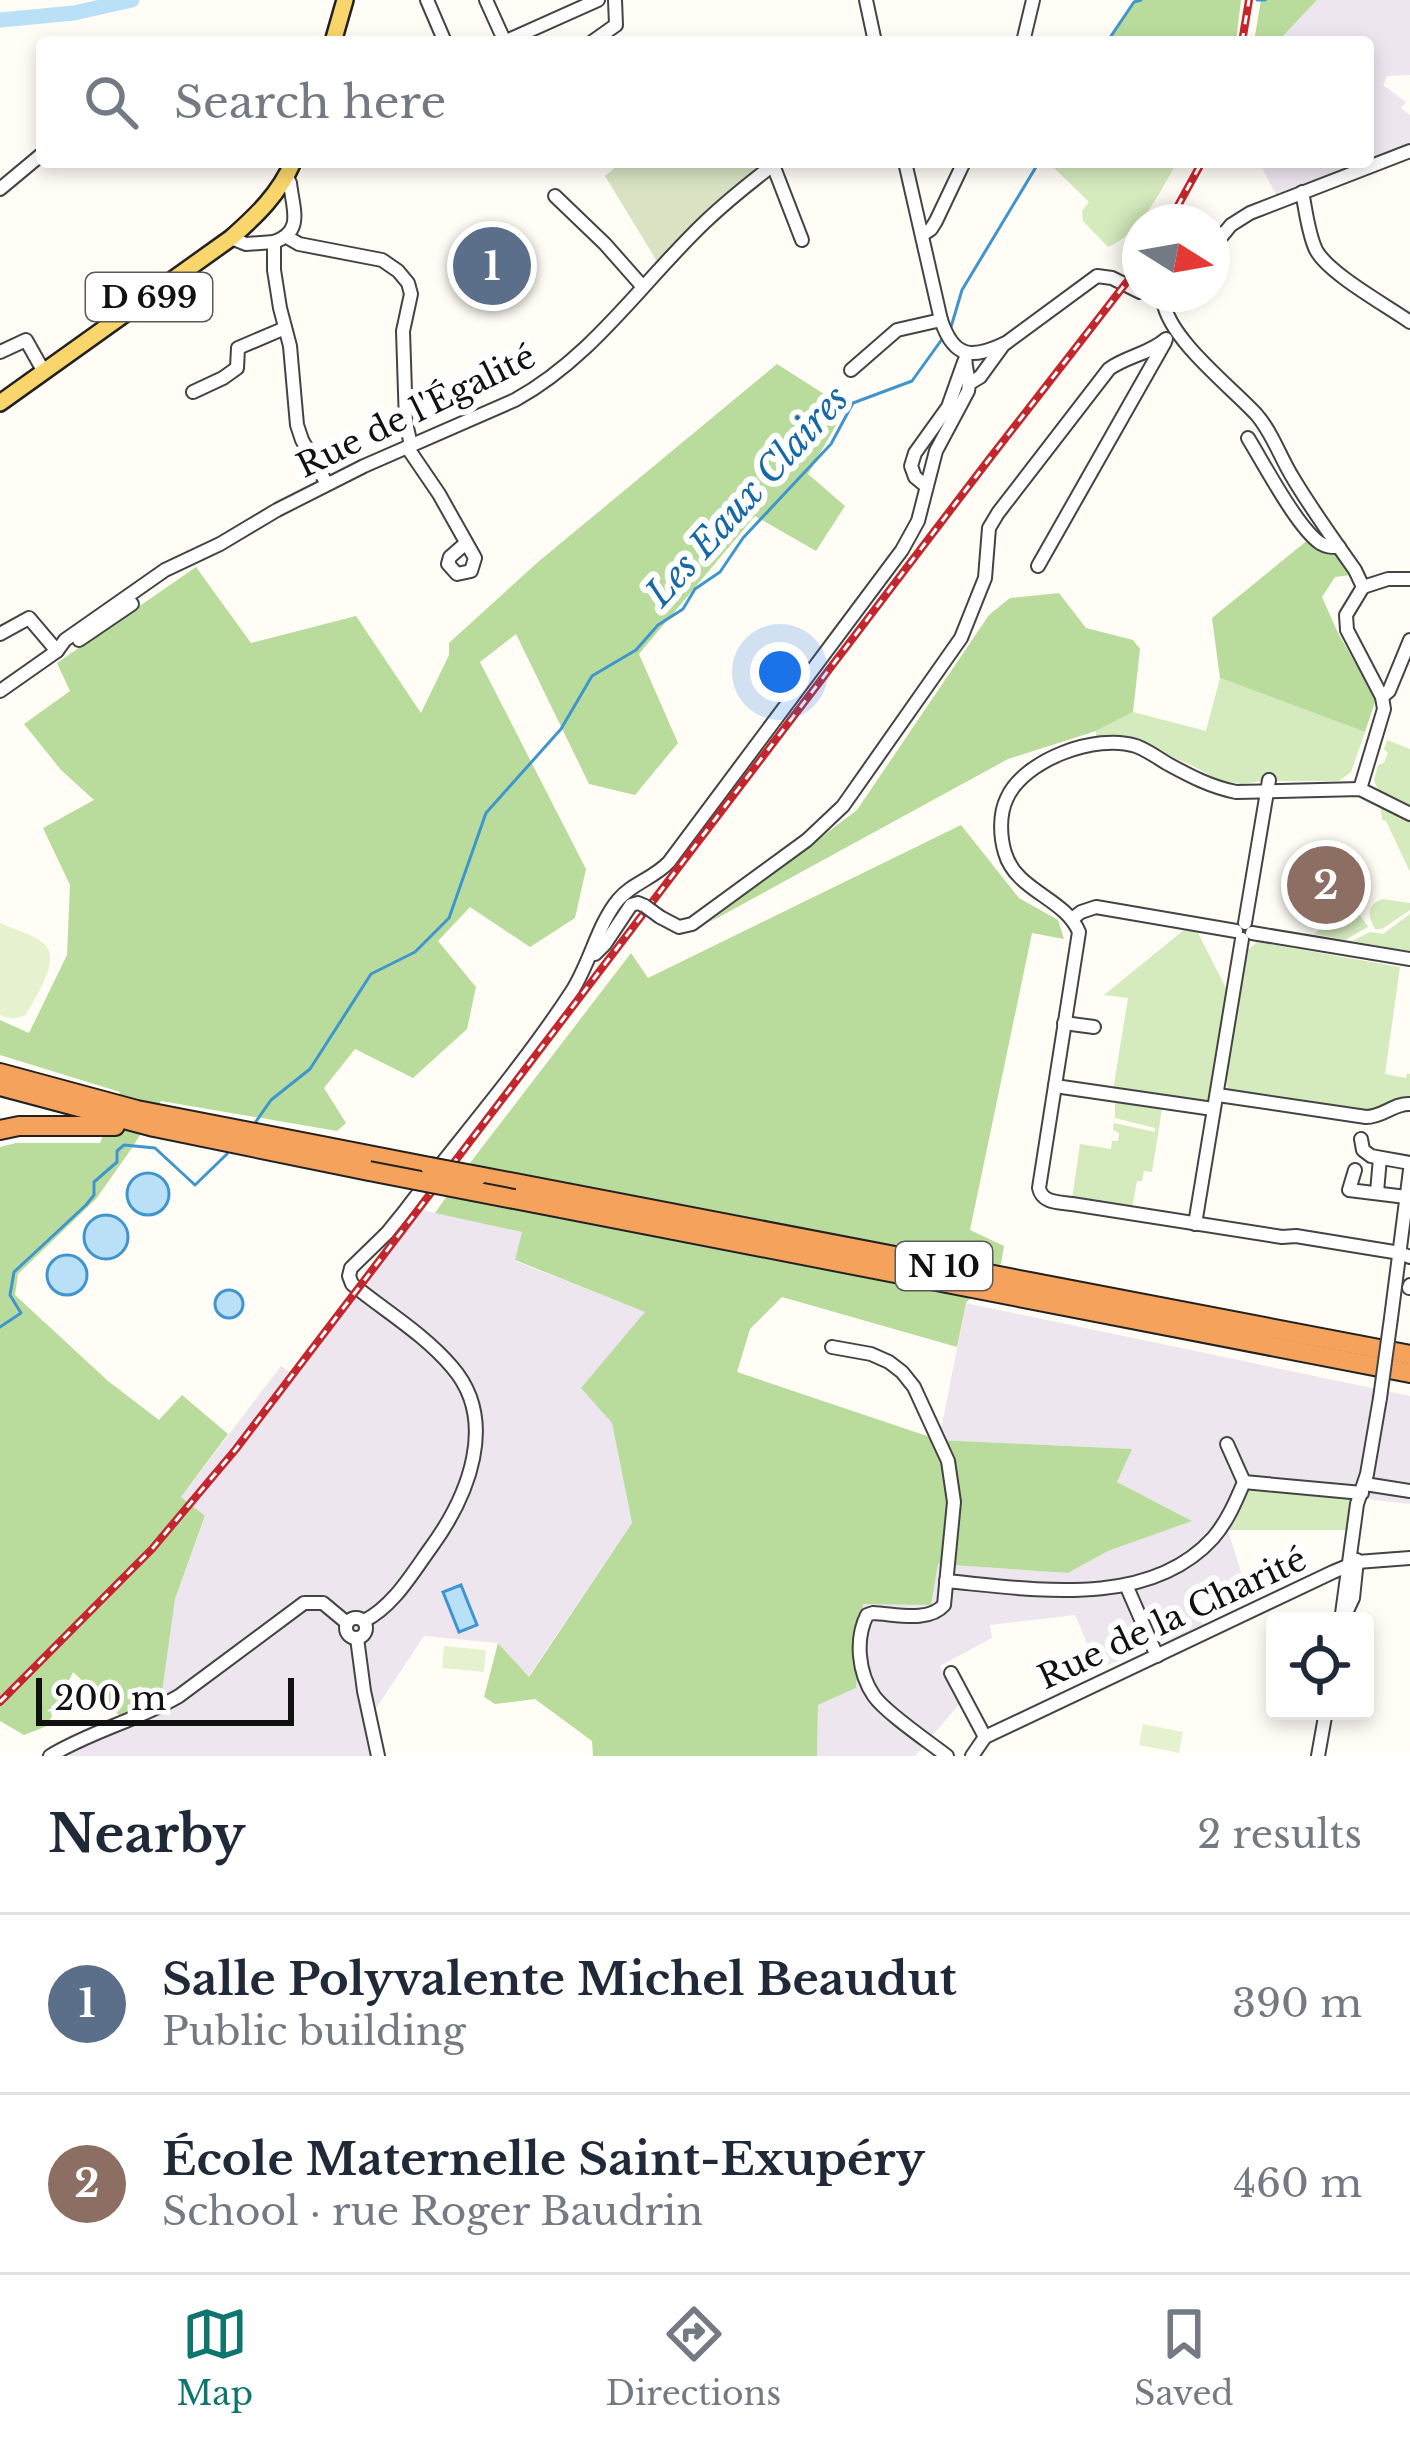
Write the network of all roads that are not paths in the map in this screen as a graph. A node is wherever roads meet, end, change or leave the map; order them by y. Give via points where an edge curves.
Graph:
1 (345, 0) edge
2 (428, 0) edge
3 (486, 0) edge
4 (561, 0) edge
5 (598, 0) edge
6 (615, 0) edge
7 (866, 0) edge
8 (1033, 0) edge
9 (565, 15) junction
10 (335, 36) edge
11 (443, 36) edge
12 (502, 36) edge
13 (528, 36) edge
14 (600, 36) edge
15 (874, 36) edge
16 (1024, 36) edge
17 (1410, 151) edge
18 (36, 159) edge
19 (1374, 165) edge
20 (770, 168) edge
21 (776, 168) edge
22 (905, 168) edge
23 (961, 168) edge
24 (1365, 168) edge
25 (290, 170) edge
26 (0, 189) edge
27 (1302, 192) junction
28 (555, 196) dead end
29 (1230, 228) edge
30 (922, 235) junction
31 (231, 238) junction
32 (280, 239) junction
33 (802, 240) dead end
34 (1122, 283) edge
35 (644, 287) junction
36 (1168, 312) edge
37 (1410, 322) edge
38 (1175, 326) junction
39 (285, 328) junction
40 (945, 330) junction
41 (1166, 339) junction
42 (1006, 343) junction
43 (0, 352) edge
44 (965, 357) junction
45 (851, 370) dead end
46 (44, 373) junction
47 (970, 383) junction
48 (193, 392) dead end
49 (0, 403) edge
50 (1248, 438) dead end
51 (409, 446) junction
52 (327, 484) junction
53 (926, 487) junction
54 (466, 543) dead end
55 (1339, 547) junction
56 (1038, 566) dead end
57 (1410, 579) edge
58 (1363, 587) junction
59 (0, 634) edge
60 (1410, 640) edge
61 (57, 651) junction
62 (0, 691) edge
63 (1382, 697) junction
64 (1268, 785) junction
65 (1360, 790) junction
66 (1410, 814) edge
67 (1072, 919) junction
68 (1244, 932) junction
69 (591, 957) junction
70 (1410, 959) edge
71 (1064, 1023) junction
72 (1094, 1027) dead end
73 (0, 1064) edge
74 (0, 1073) edge
75 (20, 1079) junction
76 (0, 1086) edge
77 (1055, 1086) junction
78 (1216, 1102) junction
79 (1410, 1103) edge
80 (154, 1127) junction
81 (0, 1130) edge
82 (1361, 1138) dead end
83 (1380, 1158) junction
84 (1410, 1166) edge
85 (1355, 1170) dead end
86 (1377, 1192) junction
87 (1407, 1206) edge
88 (1195, 1224) junction
89 (1405, 1255) edge
90 (832, 1347) dead end
91 (1410, 1355) edge
92 (1410, 1373) edge
93 (1227, 1444) dead end
94 (1244, 1481) junction
95 (1363, 1489) junction
96 (1410, 1491) edge
97 (1410, 1558) edge
98 (1353, 1563) junction
99 (946, 1581) junction
100 (1126, 1585) junction
101 (1344, 1612) edge
102 (364, 1621) junction
103 (346, 1623) junction
104 (357, 1638) junction
105 (1157, 1656) junction
106 (951, 1672) dead end
107 (1324, 1720) edge
108 (985, 1737) junction
109 (50, 1756) edge
110 (378, 1756) edge
111 (947, 1756) edge
112 (972, 1756) edge
113 (1318, 1756) edge

1 - 10 main road
2 - 11 street
3 - 12 street
4 - 9 street
5 - 9 street
6 - 14 street via 616,25
7 - 15 street
8 - 16 street
9 - 13 street
17 - 19 street
18 - 26 street
20 - 35 street, Rue de l'Égalité
21 - 33 street
22 - 30 street
23 - 30 street
24 - 27 street
25 - 31 main road, D 699
25 - 32 street via 294,226
27 - 29 street
27 - 37 street via 1318,254
28 - 35 street
30 - 40 street
31 - 32 street
31 - 46 main road, D 699
32 - 39 street via 274,270
32 - 51 street via 389,263 410,288 403,331
34 - 42 street via 1097,276
35 - 51 street, Rue de l'Égalité via 544,384
36 - 38 street
38 - 41 street
38 - 55 street via 1257,415
39 - 48 street via 238,347 237,368
39 - 52 street via 297,425
40 - 44 street
40 - 45 street via 898,330
41 - 56 street
41 - 69 street, bridge via 1109,369 998,513 961,638 843,806 692,925 631,905
42 - 44 street
42 - 47 street
43 - 46 street via 26,340
44 - 47 street
44 - 53 street via 948,407 911,466
46 - 49 main road, D 699
47 - 53 street
50 - 55 street via 1316,539
51 - 52 street, Rue de l'Égalité
51 - 54 street
52 - 61 street, Rue de l'Égalité via 165,570
53 - 69 street via 902,550 682,846 613,906
55 - 58 street
57 - 58 street
58 - 63 street via 1346,615 1347,630
59 - 61 street via 29,618
60 - 63 street
61 - 62 street, Rue de l'Égalité
63 - 65 street
64 - 65 street
64 - 67 street via 1236,792 1210,785 1116,742 1036,767 1002,812 1005,857
64 - 68 street
65 - 66 street
67 - 68 street via 1096,907
67 - 71 street via 1079,932
68 - 70 street
68 - 78 street
69 - 102 street via 404,1212 351,1268 352,1284 456,1372 469,1394 476,1438 446,1527 386,1606
71 - 72 street
71 - 77 street
73 - 75 highway
74 - 75 highway, N 10
75 - 91 highway, N 10, bridge via 171,1117
76 - 80 highway, N 10
77 - 78 street
77 - 88 street via 1041,1195
78 - 79 street via 1366,1118
78 - 88 street
80 - 81 highway
80 - 92 highway, N 10, bridge
82 - 83 street via 1363,1150
83 - 84 street
83 - 86 street
84 - 87 street
85 - 86 street via 1349,1193
86 - 87 street
87 - 89 street
88 - 89 street
89 - 95 street, bridge
90 - 99 street via 889,1362 914,1387 953,1478
93 - 94 street
94 - 95 street
94 - 100 street via 1229,1515 1194,1556
95 - 96 street
95 - 98 street
97 - 98 street, Rue de la Charité
98 - 101 street
98 - 105 street, Rue de la Charité
99 - 100 street via 1074,1590
99 - 111 street via 944,1605 931,1616 867,1615 859,1660 873,1695
100 - 105 street
102 - 103 street
102 - 104 street
103 - 104 street
103 - 109 street via 323,1603 304,1603 179,1696
104 - 110 street
105 - 108 street, Rue de la Charité
106 - 108 street
107 - 113 street
108 - 112 street

